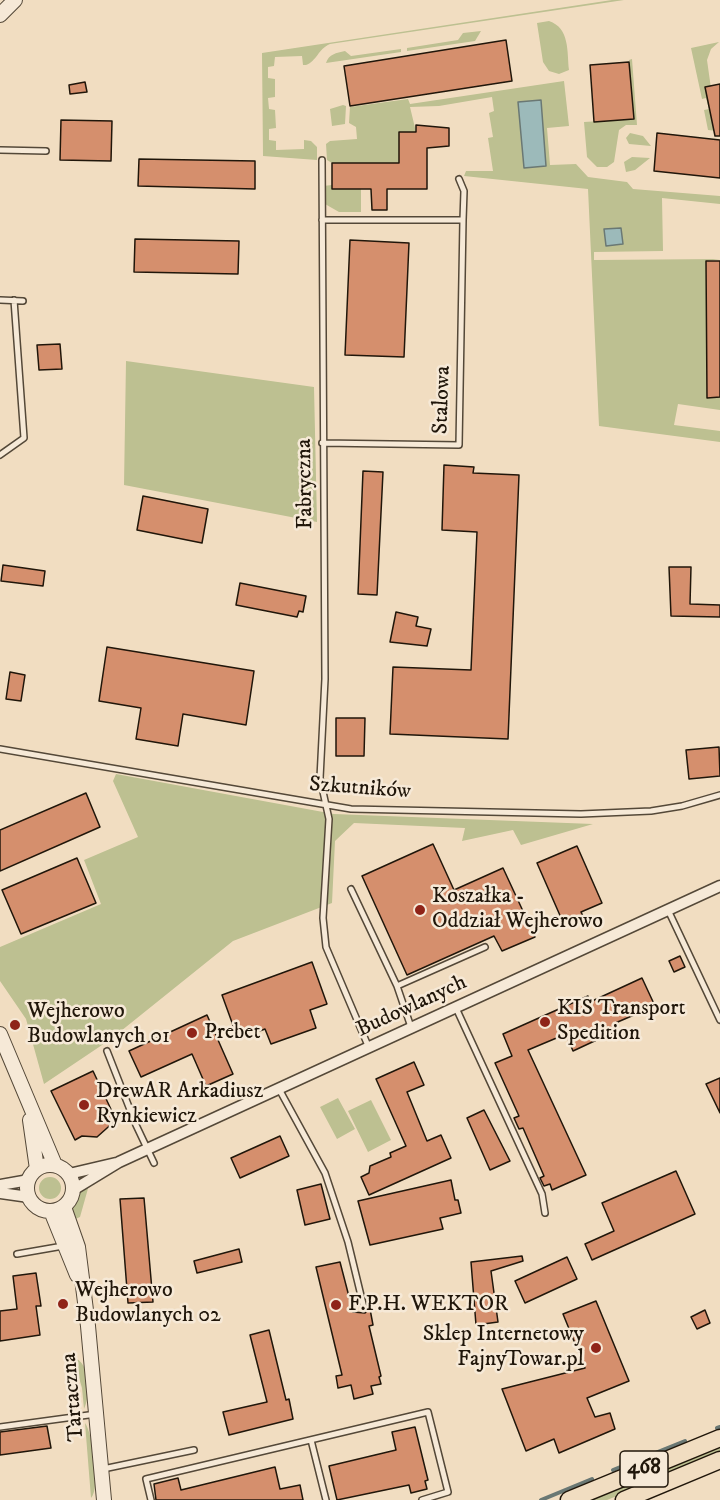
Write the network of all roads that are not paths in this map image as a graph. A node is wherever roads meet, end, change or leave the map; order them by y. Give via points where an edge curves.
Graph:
1 (15, 0) edge
2 (0, 15) edge
3 (0, 150) edge
4 (46, 151) dead end
5 (322, 160) dead end
6 (459, 179) dead end
7 (322, 220) junction
8 (463, 220) junction
9 (0, 300) edge
10 (14, 300) junction
11 (23, 301) dead end
12 (322, 443) junction
13 (0, 455) edge
14 (0, 749) edge
15 (720, 795) edge
16 (326, 806) junction
17 (720, 886) edge
18 (351, 889) dead end
19 (668, 910) junction
20 (485, 947) dead end
21 (397, 986) junction
22 (456, 1008) junction
23 (720, 1020) edge
24 (412, 1028) junction
25 (0, 1034) edge
26 (369, 1048) junction
27 (107, 1051) dead end
28 (279, 1089) junction
29 (28, 1106) junction
30 (148, 1150) junction
31 (119, 1162) junction
32 (154, 1163) dead end
33 (55, 1166) junction
34 (69, 1174) junction
35 (33, 1175) junction
36 (0, 1185) edge
37 (73, 1190) junction
38 (0, 1193) edge
39 (29, 1197) junction
40 (57, 1209) junction
41 (545, 1213) dead end
42 (65, 1246) junction
43 (17, 1254) dead end
44 (83, 1291) junction
45 (364, 1308) dead end
46 (96, 1414) junction
47 (0, 1427) edge
48 (720, 1438) edge
49 (311, 1440) junction
50 (194, 1450) dead end
51 (720, 1460) edge
52 (101, 1469) junction
53 (104, 1500) edge
54 (151, 1500) edge
55 (326, 1500) edge
56 (422, 1500) edge
57 (568, 1500) edge
58 (624, 1500) edge

1 - 2 street
3 - 4 lane
5 - 7 lane, Fabryczna
6 - 8 lane, Stalowa via 464,191
7 - 8 lane
7 - 12 lane, Fabryczna
8 - 12 lane, Stalowa via 459,445
9 - 10 lane
10 - 11 lane
10 - 13 lane via 24,438
12 - 16 lane, Fabryczna via 325,679 320,778
14 - 16 lane, Szkutników
15 - 16 lane, Szkutników via 651,811 580,814
16 - 26 lane, Fabryczna via 326,947
17 - 19 street, Budowlanych
18 - 21 lane
19 - 22 street, Budowlanych
19 - 23 lane
20 - 21 lane
21 - 24 lane
22 - 24 street, Budowlanych
22 - 41 lane via 542,1194
24 - 26 street, Budowlanych
25 - 29 street
26 - 28 street, Budowlanych
27 - 30 lane
28 - 30 street, Budowlanych
28 - 45 lane via 324,1173 348,1242
29 - 33 street
29 - 35 street
30 - 31 street, Budowlanych
30 - 32 lane
31 - 34 street, Budowlanych
31 - 37 street, Budowlanych
33 - 34 street
33 - 35 street
34 - 37 street
35 - 36 street
35 - 39 street
37 - 40 street via 70,1199
38 - 39 street
39 - 40 street via 42,1210
40 - 42 street, Tartaczna
40 - 44 street, Tartaczna via 78,1247
42 - 43 lane
42 - 44 street, Tartaczna
44 - 46 street, Tartaczna
46 - 47 lane
46 - 52 street, Tartaczna
48 - 57 main road, 468
49 - 54 lane via 147,1479
49 - 55 lane
49 - 56 lane via 428,1412 448,1492
50 - 52 lane
51 - 58 main road, 468
52 - 53 street, Tartaczna

